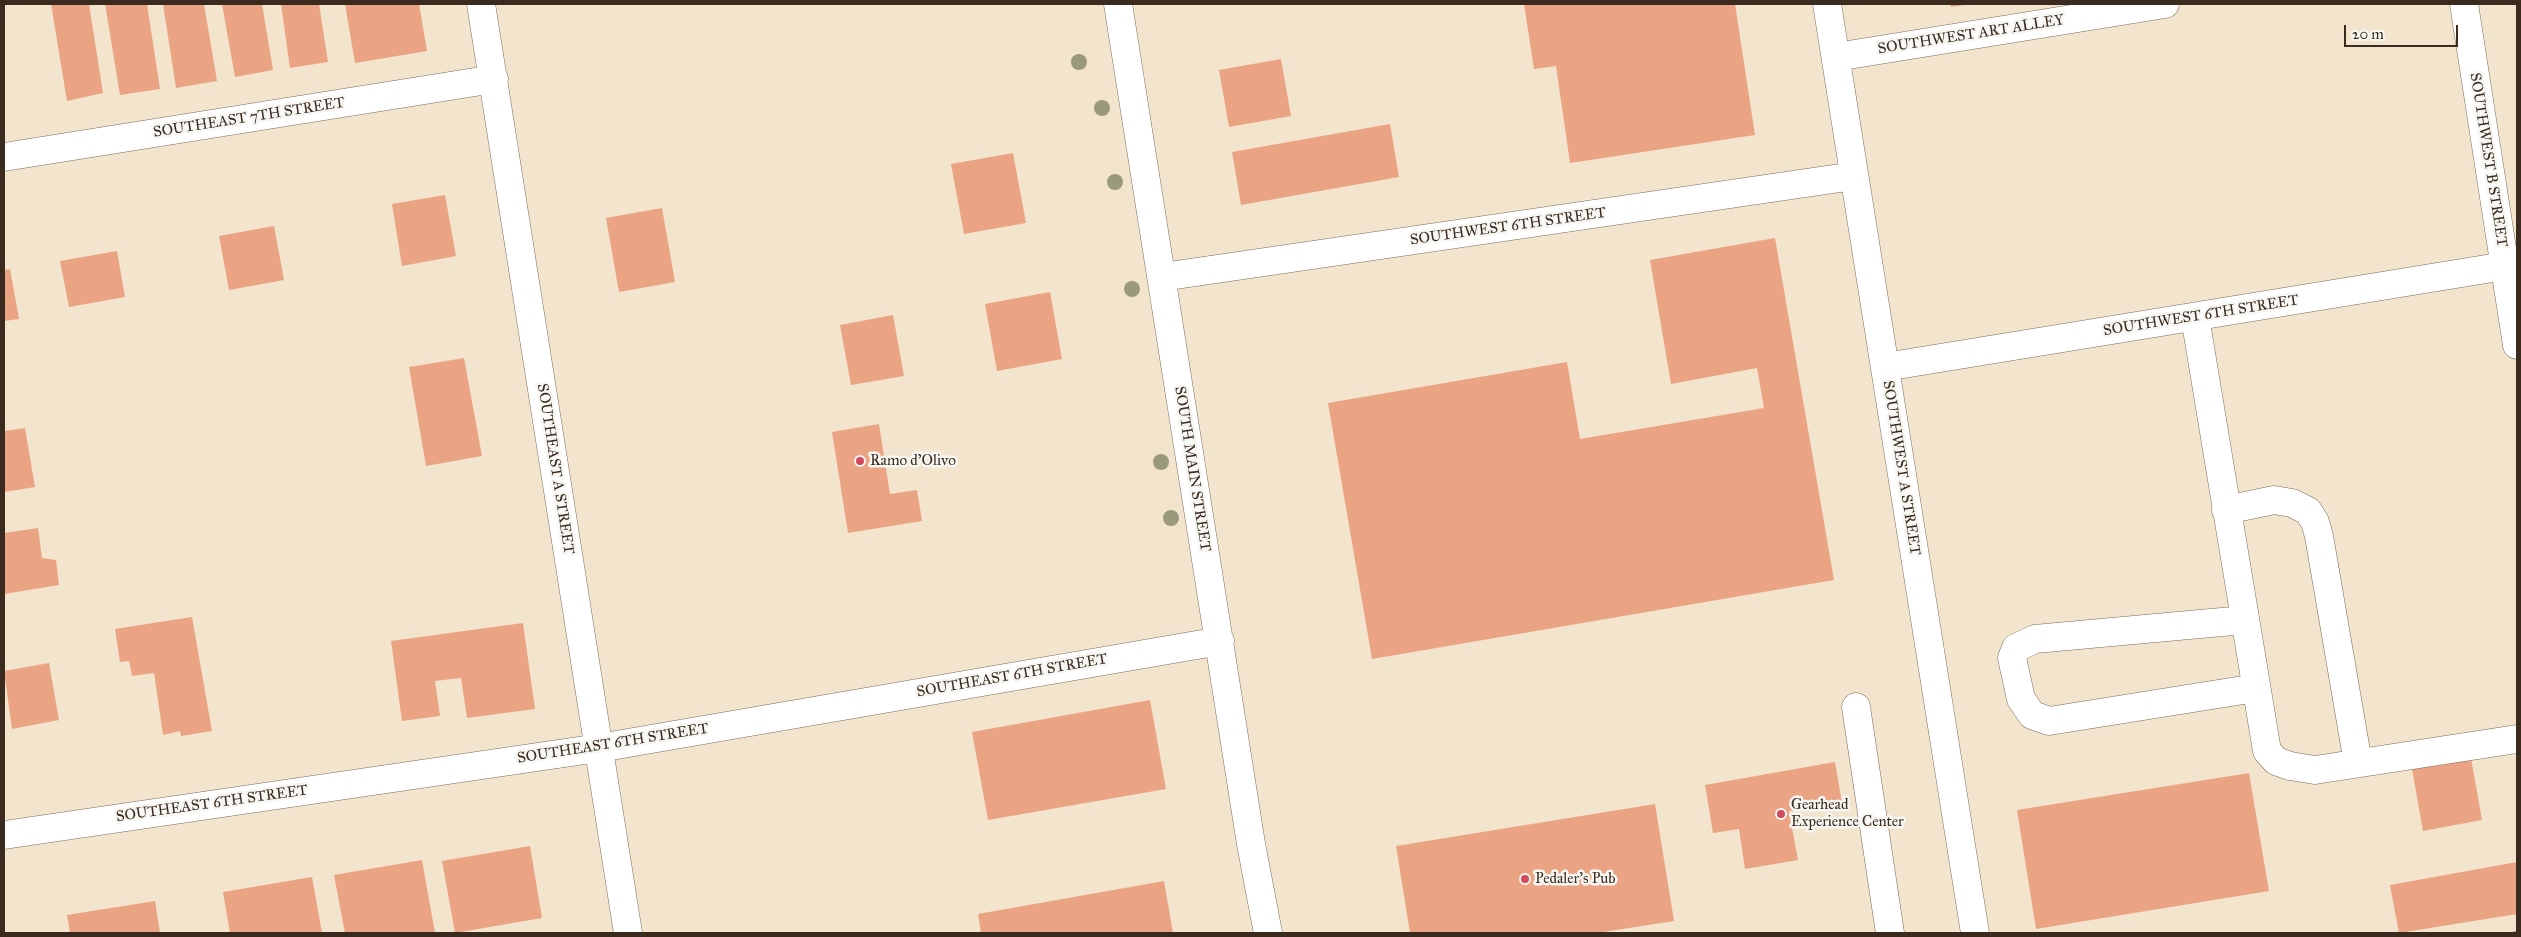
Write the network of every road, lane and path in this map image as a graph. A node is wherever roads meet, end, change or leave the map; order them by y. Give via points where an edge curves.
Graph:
1 (482, 4) edge
2 (1118, 4) edge
3 (1827, 4) edge
4 (2165, 4) edge
5 (2464, 4) edge
6 (1836, 57) junction
7 (494, 79) junction
8 (4, 157) edge
9 (1854, 176) junction
10 (2511, 265) edge
11 (1162, 277) junction
12 (2194, 317) junction
13 (2517, 345) edge
14 (1885, 367) junction
15 (2226, 510) junction
16 (2244, 620) junction
17 (1220, 641) junction
18 (2256, 688) junction
19 (1856, 707) dead end
20 (2517, 739) edge
21 (599, 748) junction
22 (2358, 763) junction
23 (4, 835) edge
24 (2517, 932) edge
25 (628, 933) edge
26 (1268, 933) edge
27 (1890, 933) edge
28 (1975, 933) edge
29 (2513, 933) edge

1 - 7 street, SOUTHEAST A STREET
2 - 11 street, SOUTH MAIN STREET
3 - 6 street, SOUTHWEST A STREET
4 - 6 street, SOUTHWEST ART ALLEY
5 - 10 street, SOUTHWEST B STREET
6 - 9 street, SOUTHWEST A STREET
7 - 8 street, SOUTHEAST 7TH STREET
7 - 21 street, SOUTHEAST A STREET
9 - 11 street, SOUTHWEST 6TH STREET
9 - 14 street, SOUTHWEST A STREET
10 - 12 street, SOUTHWEST 6TH STREET
10 - 13 street, SOUTHWEST B STREET
11 - 17 street, SOUTH MAIN STREET
12 - 14 street, SOUTHWEST 6TH STREET
12 - 15 street
14 - 28 street, SOUTHWEST A STREET
15 - 16 street
15 - 22 street via 2274,500 2292,503 2308,511 2315,522
16 - 18 street
16 - 18 street via 2035,638 2016,648 2012,658 2021,699 2032,715 2049,721
17 - 21 street, SOUTHEAST 6TH STREET
17 - 26 street, SOUTH MAIN STREET
18 - 22 street via 2267,751 2276,761 2315,770
19 - 27 street
20 - 22 street
21 - 23 street, SOUTHEAST 6TH STREET
21 - 25 street, SOUTHEAST A STREET
24 - 29 path

